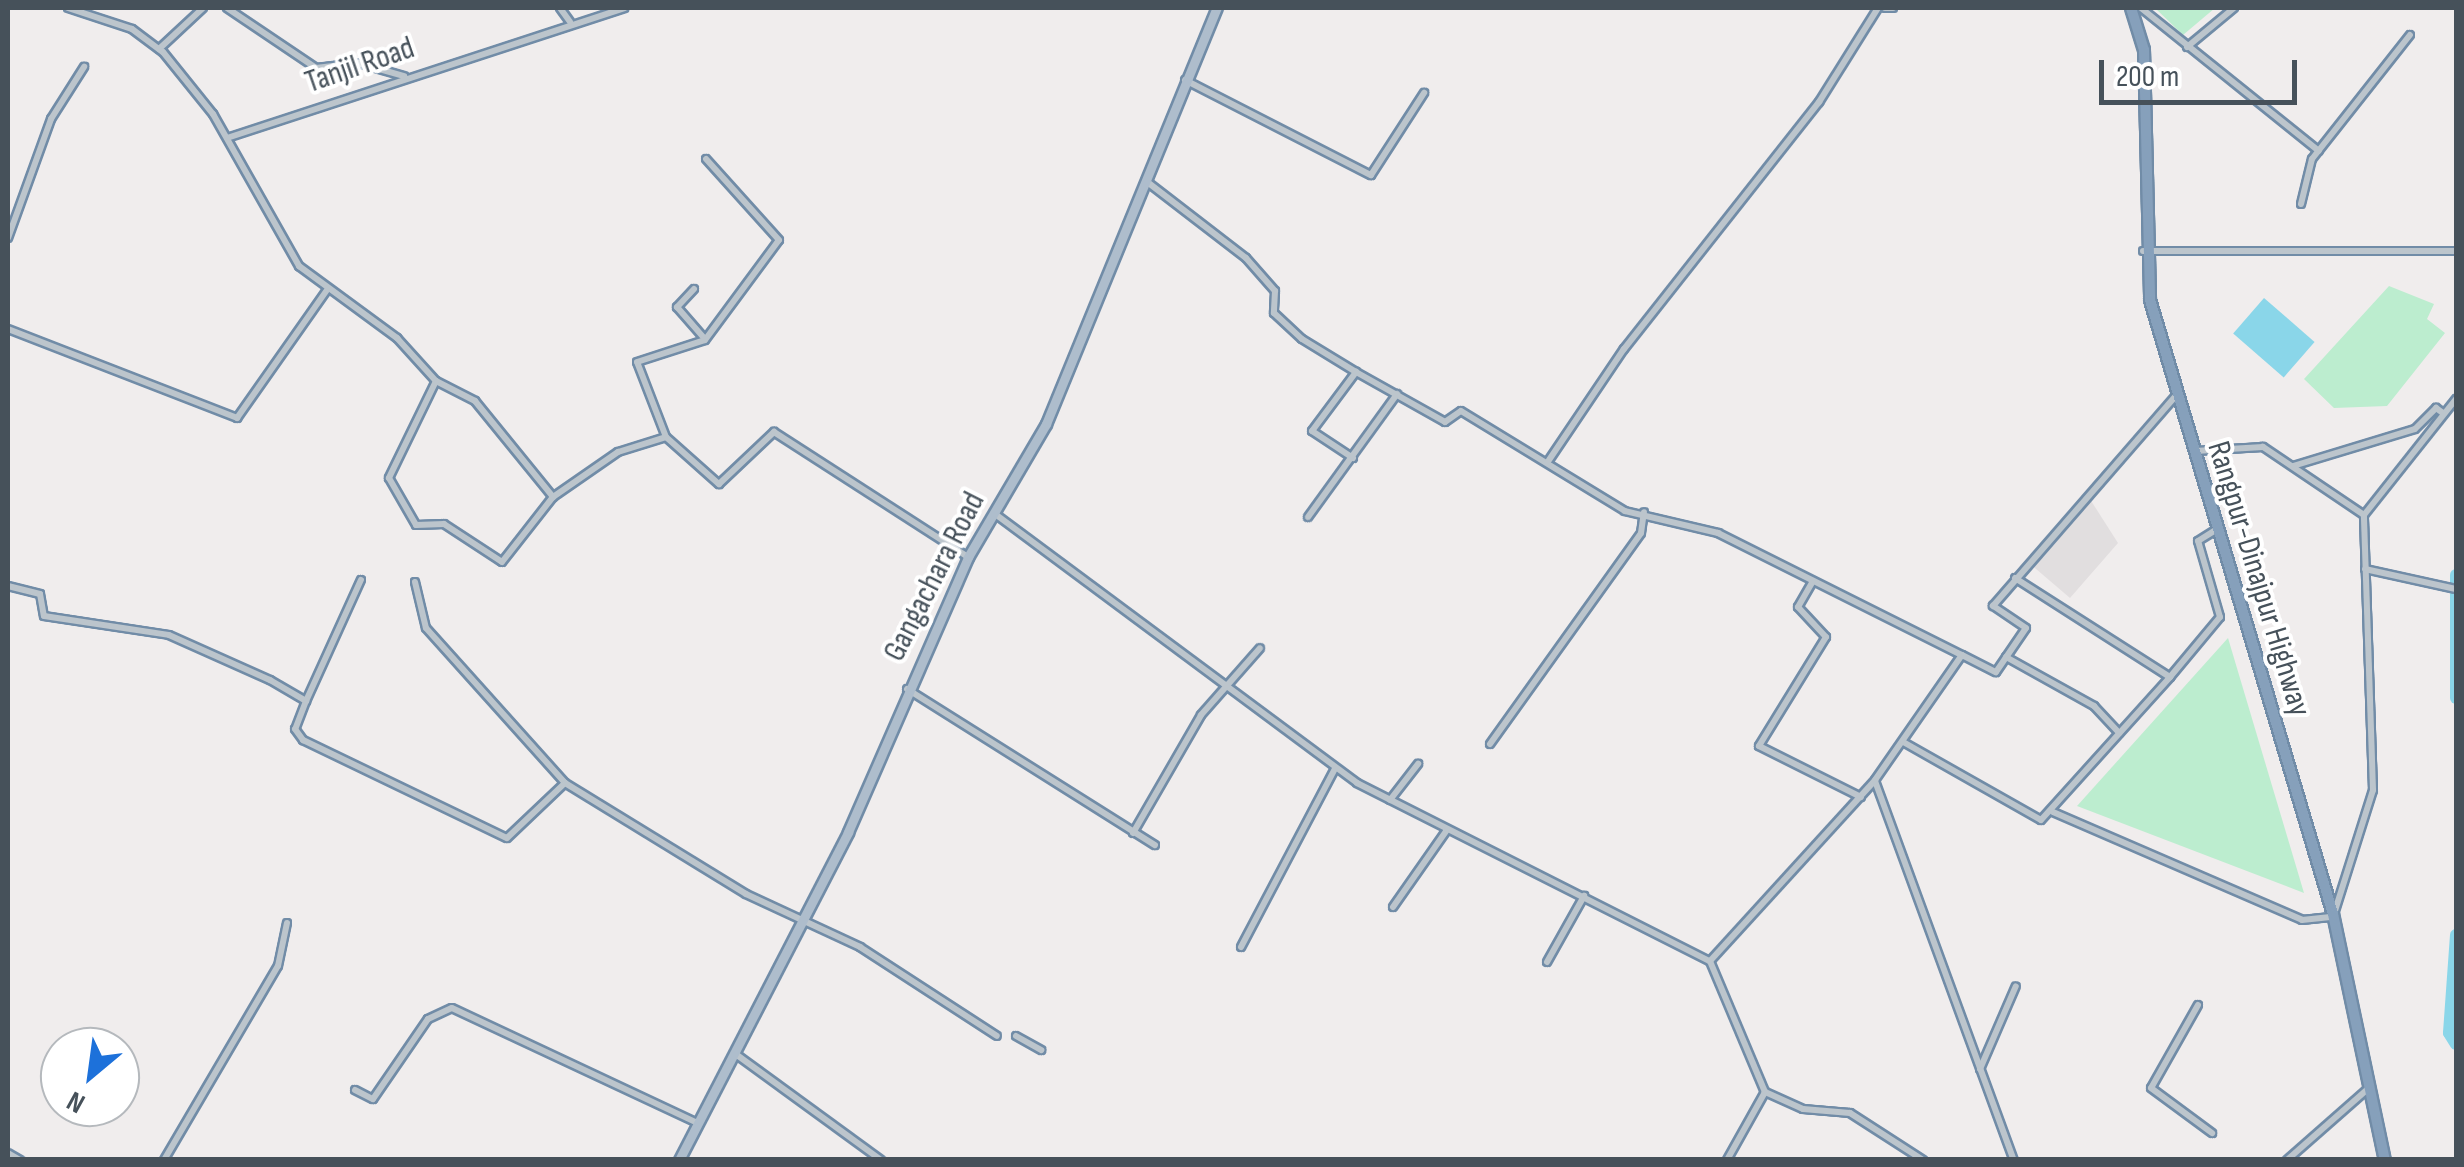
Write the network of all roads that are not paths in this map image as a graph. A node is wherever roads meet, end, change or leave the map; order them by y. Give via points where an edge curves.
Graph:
1 (68, 8) edge
2 (203, 8) edge
3 (228, 8) edge
4 (560, 8) edge
5 (624, 8) edge
6 (1218, 8) edge
7 (1882, 8) edge
8 (1893, 8) edge
9 (2131, 8) edge
10 (2141, 8) edge
11 (2234, 8) edge
12 (570, 22) junction
13 (2410, 36) dead end
14 (2187, 47) junction
15 (158, 49) junction
16 (84, 67) dead end
17 (407, 77) junction
18 (1184, 80) junction
19 (1424, 93) dead end
20 (227, 138) junction
21 (2319, 151) junction
22 (706, 159) dead end
23 (1143, 178) junction
24 (2301, 204) dead end
25 (8, 238) edge
26 (2456, 251) edge
27 (2144, 252) junction
28 (694, 289) dead end
29 (327, 290) junction
30 (8, 329) edge
31 (705, 339) junction
32 (1356, 372) junction
33 (436, 381) junction
34 (1397, 394) junction
35 (2177, 394) junction
36 (2456, 399) edge
37 (2443, 413) junction
38 (666, 437) junction
39 (2194, 451) junction
40 (1353, 458) junction
41 (1549, 460) junction
42 (2293, 466) junction
43 (554, 498) junction
44 (1644, 512) junction
45 (995, 514) junction
46 (2364, 514) junction
47 (1308, 518) dead end
48 (2217, 529) junction
49 (968, 557) junction
50 (2365, 569) junction
51 (2015, 578) junction
52 (362, 580) dead end
53 (1813, 581) junction
54 (415, 582) dead end
55 (8, 586) edge
56 (2456, 590) edge
57 (1260, 648) dead end
58 (1962, 655) junction
59 (2006, 658) junction
60 (2170, 677) junction
61 (906, 688) junction
62 (1225, 688) junction
63 (306, 700) junction
64 (2119, 733) junction
65 (1905, 742) junction
66 (1490, 744) dead end
67 (1418, 764) dead end
68 (1335, 769) junction
69 (1874, 780) junction
70 (565, 782) junction
71 (1860, 796) junction
72 (1390, 800) junction
73 (2053, 812) junction
74 (1447, 830) junction
75 (1133, 833) junction
76 (1156, 845) dead end
77 (1584, 896) junction
78 (1394, 908) dead end
79 (2334, 917) junction
80 (801, 918) junction
81 (286, 922) dead end
82 (1241, 947) dead end
83 (1710, 960) junction
84 (1547, 962) dead end
85 (2016, 986) dead end
86 (2198, 1005) dead end
87 (997, 1036) dead end
88 (1016, 1036) dead end
89 (1040, 1050) dead end
90 (737, 1055) junction
91 (1980, 1070) junction
92 (2369, 1088) junction
93 (356, 1090) dead end
94 (1765, 1092) junction
95 (699, 1124) junction
96 (2212, 1133) dead end
97 (8, 1153) edge
98 (20, 1160) edge
99 (164, 1160) edge
100 (679, 1160) edge
101 (882, 1160) edge
102 (1727, 1160) edge
103 (1923, 1160) edge
104 (2014, 1160) edge
105 (2287, 1160) edge
106 (2385, 1160) edge

1 - 15 street via 132,29
2 - 15 street
3 - 17 street via 316,68 358,63
4 - 12 street
5 - 12 street, Tanjil Road
6 - 18 main road, Gangachara Road
7 - 8 street
7 - 41 street via 1819,102 1624,349
9 - 27 highway, Rangpur-Dinajpur Highway via 2144,50
10 - 14 street
11 - 14 street
12 - 17 street, Tanjil Road
13 - 21 street
14 - 21 street
15 - 20 street
16 - 25 street via 51,119
17 - 20 street, Tanjil Road
18 - 19 street via 1371,175
18 - 23 main road, Gangachara Road
20 - 29 street via 299,266
21 - 24 street via 2303,173
22 - 31 street via 778,240
23 - 32 street via 1246,258 1275,292 1274,313 1302,339
23 - 45 main road, Gangachara Road via 1046,424
26 - 27 street
27 - 35 highway, Rangpur-Dinajpur Highway
28 - 31 street via 677,307
29 - 30 street via 237,418
29 - 33 street via 397,338
31 - 38 street via 637,362
32 - 34 street
32 - 40 street via 1312,431
33 - 43 street via 475,402
33 - 43 street via 389,478 416,525 444,524 502,562
34 - 40 street
34 - 41 street via 1445,422 1462,411
35 - 39 highway, Rangpur-Dinajpur Highway
35 - 51 street
36 - 37 street
37 - 42 street via 2436,408 2415,429
37 - 46 street
38 - 43 street via 618,452
38 - 49 street via 719,484 780,433
39 - 42 street via 2238,443
39 - 48 highway, Rangpur-Dinajpur Highway
40 - 47 street
41 - 44 street via 1625,512
42 - 46 street
44 - 53 street via 1690,522
44 - 66 street via 1642,533
45 - 49 main road, Gangachara Road
45 - 62 street
46 - 50 street
48 - 60 street via 2198,542 2220,617
48 - 79 highway, Rangpur-Dinajpur Highway
49 - 61 main road, Gangachara Road
50 - 56 street
50 - 79 street via 2373,790
51 - 59 street via 1994,606 2026,628
51 - 60 street
52 - 63 street
53 - 58 street
53 - 71 street via 1798,607 1826,637 1759,746
54 - 70 street via 426,628
55 - 63 street via 40,594 44,616 169,635
57 - 62 street
58 - 59 street via 1996,672
58 - 65 street
59 - 64 street via 2094,706
60 - 64 street
61 - 75 street
61 - 80 main road, Gangachara Road via 848,832
62 - 68 street
62 - 75 street
63 - 70 street via 295,728 303,740 507,838
64 - 73 street
65 - 69 street
65 - 73 street via 2024,814 2041,820
67 - 72 street
68 - 72 street
68 - 82 street
69 - 71 street
69 - 91 street
70 - 80 street
71 - 83 street
72 - 74 street
73 - 79 street via 2302,920
74 - 77 street
74 - 78 street
75 - 76 street
77 - 83 street
77 - 84 street
79 - 92 highway, Rangpur-Dinajpur Highway
80 - 87 street
80 - 90 main road, Gangachara Road
81 - 99 street via 278,966
83 - 94 street
85 - 91 street
86 - 96 street via 2151,1088
88 - 89 street
90 - 95 main road, Gangachara Road
90 - 101 street
91 - 104 street
92 - 105 street
92 - 106 highway, Rangpur-Dinajpur Highway
93 - 95 street via 373,1099 428,1019 452,1008
94 - 102 street
94 - 103 street via 1803,1109 1850,1113
95 - 100 main road, Gangachara Road
97 - 98 street

